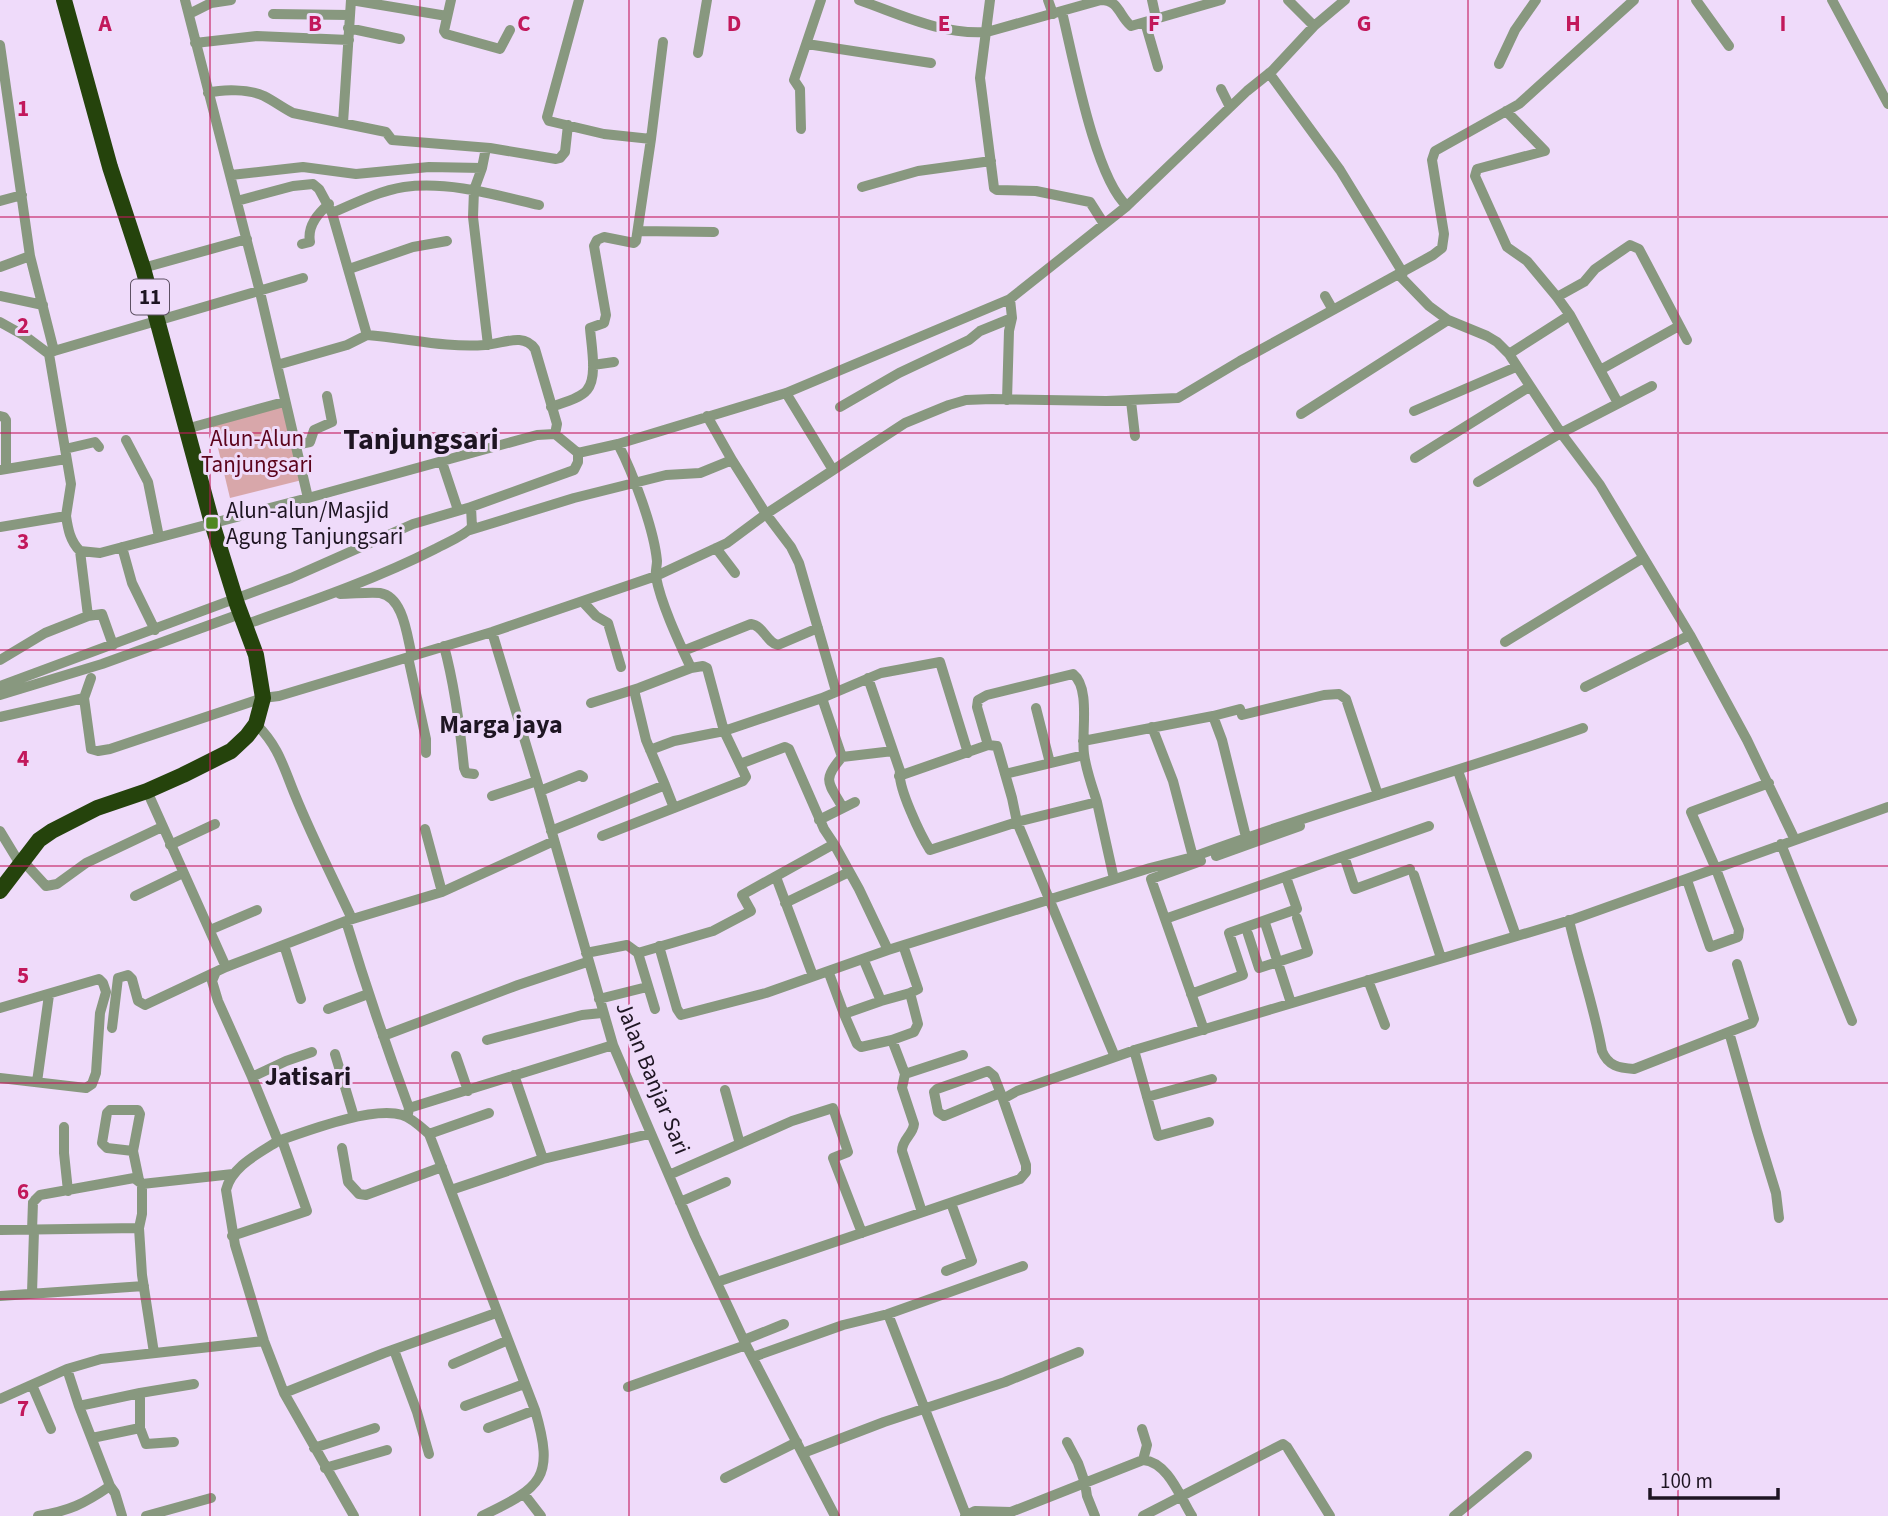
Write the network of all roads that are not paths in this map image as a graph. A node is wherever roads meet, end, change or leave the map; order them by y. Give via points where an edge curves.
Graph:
1 (64, 0) edge
2 (186, 0) edge
3 (231, 0) edge
4 (351, 0) edge
5 (451, 0) edge
6 (579, 0) edge
7 (707, 0) edge
8 (821, 0) edge
9 (859, 0) edge
10 (990, 0) edge
11 (1048, 0) edge
12 (1152, 0) edge
13 (1221, 0) edge
14 (1288, 0) edge
15 (1345, 0) edge
16 (1535, 0) edge
17 (1634, 0) edge
18 (1696, 0) edge
19 (1832, 0) edge
20 (1057, 13) junction
21 (189, 14) junction
22 (273, 14) dead end
23 (349, 15) junction
24 (447, 16) junction
25 (1150, 20) junction
26 (1314, 26) junction
27 (348, 28) junction
28 (510, 30) dead end
29 (987, 32) junction
30 (400, 38) dead end
31 (349, 40) junction
32 (663, 42) dead end
33 (195, 43) junction
34 (807, 44) junction
35 (0, 45) edge
36 (1729, 46) dead end
37 (698, 53) dead end
38 (1, 59) edge
39 (931, 63) dead end
40 (1499, 64) dead end
41 (1158, 67) dead end
42 (2, 74) edge
43 (1269, 74) junction
44 (1221, 89) dead end
45 (208, 93) junction
46 (1888, 104) edge
47 (1230, 107) junction
48 (1506, 111) junction
49 (5, 118) edge
50 (343, 123) junction
51 (568, 125) junction
52 (801, 128) dead end
53 (652, 139) junction
54 (486, 148) junction
55 (991, 161) junction
56 (482, 168) junction
57 (231, 175) junction
58 (862, 187) dead end
59 (474, 190) junction
60 (22, 195) junction
61 (0, 201) edge
62 (237, 201) junction
63 (539, 205) dead end
64 (1127, 206) junction
65 (331, 209) junction
66 (1104, 224) junction
67 (638, 231) junction
68 (714, 232) dead end
69 (247, 239) junction
70 (447, 241) dead end
71 (302, 244) dead end
72 (30, 256) junction
73 (0, 267) edge
74 (143, 268) junction
75 (349, 269) junction
76 (1401, 274) junction
77 (303, 278) dead end
78 (260, 292) junction
79 (0, 296) edge
80 (1325, 296) dead end
81 (1557, 297) junction
82 (1010, 299) junction
83 (43, 304) junction
84 (1333, 310) junction
85 (1570, 315) junction
86 (1012, 318) junction
87 (1448, 320) junction
88 (157, 321) junction
89 (0, 322) edge
90 (1679, 326) junction
91 (367, 335) junction
92 (1687, 340) dead end
93 (488, 345) junction
94 (51, 353) junction
95 (1508, 354) junction
96 (614, 362) dead end
97 (277, 365) junction
98 (593, 365) junction
99 (1516, 367) junction
100 (1600, 370) junction
101 (1652, 386) dead end
102 (1529, 387) junction
103 (786, 393) junction
104 (327, 396) dead end
105 (1007, 400) junction
106 (1131, 401) junction
107 (284, 402) junction
108 (1618, 403) junction
109 (551, 407) junction
110 (840, 407) dead end
111 (1414, 411) dead end
112 (1301, 414) dead end
113 (0, 416) edge
114 (707, 416) junction
115 (186, 429) junction
116 (1560, 433) junction
117 (555, 434) junction
118 (1135, 436) dead end
119 (127, 440) dead end
120 (295, 444) junction
121 (618, 444) junction
122 (99, 447) dead end
123 (578, 453) junction
124 (66, 454) junction
125 (1415, 458) dead end
126 (732, 460) junction
127 (442, 462) junction
128 (3, 470) edge
129 (833, 470) junction
130 (1478, 482) dead end
131 (636, 484) junction
132 (307, 498) junction
133 (471, 507) junction
134 (458, 510) junction
135 (766, 514) junction
136 (65, 516) junction
137 (212, 523) junction
138 (0, 527) edge
139 (470, 530) junction
140 (159, 537) junction
141 (122, 547) junction
142 (716, 548) junction
143 (80, 551) junction
144 (1643, 558) junction
145 (735, 573) dead end
146 (656, 576) junction
147 (334, 593) junction
148 (583, 602) junction
149 (239, 610) junction
150 (88, 616) junction
151 (818, 628) junction
152 (155, 630) junction
153 (492, 632) junction
154 (1690, 635) junction
155 (1505, 642) dead end
156 (113, 645) junction
157 (444, 646) junction
158 (683, 650) junction
159 (410, 656) junction
160 (0, 660) edge
161 (621, 667) dead end
162 (691, 668) junction
163 (91, 678) dead end
164 (868, 678) junction
165 (0, 686) edge
166 (1585, 687) dead end
167 (634, 690) junction
168 (835, 691) junction
169 (0, 695) edge
170 (84, 698) junction
171 (263, 698) junction
172 (822, 698) junction
173 (591, 703) dead end
174 (1036, 708) dead end
175 (1213, 716) junction
176 (0, 717) edge
177 (256, 724) junction
178 (1152, 727) junction
179 (1583, 729) dead end
180 (724, 732) junction
181 (1083, 741) junction
182 (988, 745) junction
183 (650, 750) junction
184 (892, 751) junction
185 (426, 753) dead end
186 (968, 753) junction
187 (1084, 755) junction
188 (842, 757) junction
189 (1050, 763) junction
190 (740, 764) junction
191 (1458, 771) junction
192 (474, 774) dead end
193 (1005, 774) junction
194 (899, 776) junction
195 (583, 777) dead end
196 (1769, 783) junction
197 (665, 785) junction
198 (539, 786) junction
199 (147, 791) junction
200 (1378, 794) junction
201 (492, 796) dead end
202 (855, 802) dead end
203 (1097, 802) junction
204 (1359, 806) dead end
205 (1888, 807) edge
206 (674, 808) junction
207 (843, 808) junction
208 (819, 820) junction
209 (1017, 822) junction
210 (215, 824) dead end
211 (1429, 826) dead end
212 (162, 827) junction
213 (425, 829) dead end
214 (0, 831) edge
215 (553, 836) junction
216 (602, 836) dead end
217 (1246, 837) junction
218 (1795, 840) junction
219 (834, 844) junction
220 (1781, 844) junction
221 (170, 845) junction
222 (1344, 856) junction
223 (1193, 857) junction
224 (22, 862) junction
225 (1716, 869) junction
226 (849, 872) junction
227 (183, 873) junction
228 (776, 877) junction
229 (1286, 877) junction
230 (1114, 879) junction
231 (1687, 880) junction
232 (0, 891) edge
233 (442, 892) junction
234 (135, 895) dead end
235 (1048, 900) junction
236 (785, 903) junction
237 (257, 910) dead end
238 (1297, 918) dead end
239 (1165, 919) junction
240 (349, 920) junction
241 (1569, 920) junction
242 (1266, 926) dead end
243 (210, 930) junction
244 (1248, 934) dead end
245 (1517, 936) junction
246 (284, 945) junction
247 (659, 946) junction
248 (904, 948) dead end
249 (888, 950) junction
250 (638, 953) junction
251 (587, 958) junction
252 (1441, 958) junction
253 (1278, 962) junction
254 (865, 963) dead end
255 (1737, 964) dead end
256 (226, 967) junction
257 (215, 974) junction
258 (813, 976) junction
259 (830, 976) dead end
260 (1368, 980) junction
261 (647, 987) junction
262 (910, 993) junction
263 (1191, 993) junction
264 (368, 994) junction
265 (49, 995) junction
266 (301, 999) dead end
267 (599, 999) junction
268 (881, 1001) junction
269 (1291, 1003) junction
270 (0, 1008) edge
271 (328, 1009) dead end
272 (655, 1009) dead end
273 (602, 1013) junction
274 (844, 1014) junction
275 (1852, 1021) dead end
276 (1385, 1025) dead end
277 (112, 1028) dead end
278 (1204, 1030) junction
279 (1729, 1031) junction
280 (383, 1036) junction
281 (487, 1040) dead end
282 (892, 1040) junction
283 (613, 1045) junction
284 (1134, 1050) junction
285 (312, 1052) dead end
286 (335, 1054) dead end
287 (963, 1055) dead end
288 (456, 1056) dead end
289 (1115, 1057) junction
290 (905, 1074) junction
291 (514, 1075) junction
292 (252, 1077) junction
293 (0, 1078) edge
294 (1212, 1079) dead end
295 (37, 1082) junction
296 (725, 1090) dead end
297 (468, 1091) junction
298 (1001, 1096) junction
299 (1147, 1097) junction
300 (408, 1113) junction
301 (489, 1113) dead end
302 (354, 1117) junction
303 (1209, 1122) dead end
304 (64, 1127) dead end
305 (429, 1134) junction
306 (649, 1134) junction
307 (280, 1141) junction
308 (740, 1144) junction
309 (342, 1148) dead end
310 (133, 1151) junction
311 (543, 1159) junction
312 (442, 1167) junction
313 (233, 1174) junction
314 (669, 1175) junction
315 (140, 1182) junction
316 (726, 1182) dead end
317 (451, 1190) junction
318 (68, 1191) junction
319 (680, 1202) junction
320 (951, 1203) junction
321 (922, 1212) junction
322 (1779, 1217) dead end
323 (139, 1228) junction
324 (0, 1230) edge
325 (33, 1231) junction
326 (862, 1233) junction
327 (232, 1236) junction
328 (972, 1261) junction
329 (1023, 1266) dead end
330 (946, 1271) dead end
331 (981, 1281) junction
332 (717, 1282) junction
333 (144, 1286) junction
334 (33, 1293) junction
335 (0, 1296) edge
336 (496, 1312) junction
337 (888, 1314) junction
338 (784, 1324) dead end
339 (264, 1341) junction
340 (506, 1341) junction
341 (745, 1343) junction
342 (394, 1350) junction
343 (1079, 1352) dead end
344 (154, 1353) junction
345 (753, 1357) junction
346 (453, 1364) dead end
347 (67, 1369) junction
348 (194, 1384) dead end
349 (524, 1384) junction
350 (32, 1385) junction
351 (628, 1387) dead end
352 (140, 1393) junction
353 (284, 1393) junction
354 (0, 1399) edge
355 (79, 1406) junction
356 (465, 1406) dead end
357 (925, 1408) junction
358 (534, 1410) junction
359 (375, 1427) dead end
360 (140, 1428) junction
361 (488, 1428) dead end
362 (51, 1429) dead end
363 (1142, 1429) dead end
364 (92, 1438) junction
365 (174, 1442) dead end
366 (797, 1442) junction
367 (1067, 1442) dead end
368 (314, 1448) junction
369 (387, 1450) dead end
370 (803, 1453) junction
371 (429, 1454) dead end
372 (1527, 1456) dead end
373 (1143, 1460) junction
374 (325, 1468) junction
375 (725, 1478) dead end
376 (1085, 1483) junction
377 (110, 1486) junction
378 (524, 1494) junction
379 (1181, 1497) junction
380 (211, 1498) dead end
381 (37, 1516) edge
382 (122, 1516) edge
383 (146, 1516) edge
384 (354, 1516) edge
385 (482, 1516) edge
386 (541, 1516) edge
387 (835, 1516) edge
388 (966, 1516) edge
389 (1095, 1516) edge
390 (1143, 1516) edge
391 (1192, 1516) edge
392 (1330, 1516) edge
393 (1454, 1516) edge

1 - 74 highway, 11
2 - 21 street
3 - 21 street
4 - 23 street
4 - 24 street
5 - 24 street
6 - 51 street via 547,113 549,121
7 - 37 street
8 - 34 street
9 - 29 street via 945,30
10 - 29 street
11 - 20 street
12 - 25 street
13 - 25 street
14 - 26 street
15 - 26 street
16 - 40 street
17 - 48 street
18 - 36 street
19 - 46 street
20 - 25 street via 1108,0 1131,26
20 - 29 street
20 - 64 street via 1104,169
21 - 33 street
22 - 23 street
23 - 27 street
24 - 28 street via 444,33 500,49
25 - 41 street
26 - 43 street
27 - 30 street
27 - 31 street
29 - 55 street via 980,78
31 - 33 street via 257,36
31 - 50 street
32 - 53 street
33 - 45 street
34 - 39 street
34 - 52 street via 794,80 800,89
35 - 38 street
38 - 42 street
42 - 49 street
43 - 47 street
43 - 76 street via 1340,170
44 - 47 street
45 - 50 street via 263,95 293,113
45 - 57 street
47 - 64 street
48 - 76 street via 1435,151 1432,160 1444,234 1442,248
48 - 81 street via 1545,151 1477,169 1475,176 1507,247 1527,261
49 - 60 street
50 - 54 street via 386,132 392,140
51 - 53 street
51 - 54 street via 565,152 559,159
53 - 67 street
54 - 56 street
55 - 58 street via 918,171
55 - 66 street via 997,190 1086,200
56 - 57 street via 429,167 356,174 303,167
56 - 59 street
57 - 62 street
59 - 63 street
59 - 65 street via 403,187
59 - 93 street via 473,225
60 - 61 street
60 - 72 street
62 - 65 street via 313,184
62 - 69 street
64 - 66 street
65 - 71 street via 321,211 311,226 310,242
65 - 75 street
66 - 82 street
67 - 68 street
67 - 98 street via 634,243 604,237 595,242 606,315 604,323 590,328
69 - 74 street
69 - 78 street
70 - 75 street
72 - 73 street
72 - 83 street
74 - 88 highway, 11
75 - 91 street
76 - 84 street
76 - 87 street
77 - 78 street
78 - 88 street
78 - 97 street
79 - 83 street
80 - 84 street
81 - 85 street
81 - 90 street via 1630,245 1635,246
82 - 86 street
82 - 103 street
83 - 94 street
84 - 106 street via 1178,398
85 - 95 street
85 - 100 street
86 - 105 street
86 - 110 street
87 - 95 street via 1487,336
87 - 112 street
88 - 94 street
88 - 115 highway, 11
89 - 94 street
90 - 92 street
90 - 100 street
91 - 93 street via 426,344
91 - 97 street
93 - 109 street via 521,339 532,345
94 - 124 street
95 - 99 street
96 - 98 street
97 - 107 street
98 - 109 street via 586,391
99 - 102 street
99 - 111 street
100 - 108 street
101 - 108 street
102 - 116 street
102 - 125 street
103 - 114 street
103 - 129 street
104 - 120 street via 332,422 313,432 310,442
105 - 106 street
105 - 129 street via 966,400 923,415
106 - 118 street
107 - 115 street
107 - 120 street
108 - 116 street
109 - 117 street
113 - 128 street via 6,420
114 - 121 street
114 - 126 street
115 - 137 highway, 11
116 - 130 street
116 - 144 street via 1600,485
117 - 123 street
117 - 127 street
119 - 140 street via 148,482
120 - 132 street
121 - 123 street
121 - 131 street
122 - 124 street via 91,442
123 - 133 street via 574,470
124 - 128 street
124 - 136 street via 71,484
126 - 131 street via 694,475 666,475
126 - 135 street
127 - 132 street
127 - 134 street
129 - 135 street
131 - 139 street
131 - 146 street via 657,560
132 - 137 street
133 - 134 street
133 - 139 street
134 - 152 street via 413,524 291,578
135 - 142 street
135 - 151 street via 799,563
136 - 138 street
136 - 143 street
137 - 140 street
137 - 149 highway, 11
139 - 147 street
140 - 141 street
141 - 143 street
141 - 152 street via 132,583
142 - 145 street
142 - 146 street
143 - 150 street
144 - 154 street
144 - 155 street
146 - 148 street
146 - 158 street
147 - 149 street
147 - 159 street via 381,593 393,600 402,617
148 - 153 street
148 - 161 street via 608,623
149 - 169 street via 102,664
149 - 171 highway, 11 via 256,655
150 - 156 street via 102,614
150 - 160 street via 45,633
151 - 158 street via 778,645 751,624
151 - 168 street
152 - 156 street
153 - 157 street
153 - 198 street, Jalan Banjar Sari
154 - 166 street
154 - 196 street
156 - 165 street
157 - 159 street
157 - 192 street via 455,688 464,768
158 - 162 street
159 - 171 street
159 - 185 street
162 - 167 street
162 - 180 street via 707,668
163 - 170 street
164 - 168 street
164 - 184 street
164 - 186 street via 940,662
167 - 173 street
167 - 183 street
168 - 172 street
170 - 171 street via 91,749 97,751
170 - 176 street
171 - 177 highway, 11
172 - 180 street
172 - 188 street
174 - 189 street
175 - 178 street
175 - 200 street via 1240,709 1242,715 1339,694 1346,699
175 - 217 street
177 - 199 highway, 11 via 231,751
177 - 240 street via 281,756
178 - 181 street
178 - 223 street via 1173,781
179 - 191 street
180 - 183 street
180 - 190 street
181 - 182 street via 1084,707 1073,674 978,700
181 - 187 street
182 - 186 street
182 - 193 street via 996,746
183 - 197 street
184 - 188 street
184 - 194 street
186 - 194 street
187 - 189 street
187 - 203 street
188 - 207 street via 828,778
189 - 193 street
190 - 206 street via 746,777 743,781
190 - 208 street via 789,749
191 - 200 street
191 - 245 street
193 - 209 street
194 - 209 street via 930,850
195 - 198 street
196 - 218 street
196 - 225 street via 1690,811
197 - 206 street
197 - 215 street
198 - 201 street
198 - 215 street, Jalan Banjar Sari
199 - 212 street
199 - 224 highway, 11 via 66,822 39,840
200 - 217 street
202 - 207 street
203 - 209 street
203 - 230 street
204 - 239 street via 1151,878
205 - 218 street
206 - 216 street
207 - 208 street
208 - 219 street
209 - 235 street
210 - 221 street
211 - 222 street
212 - 221 street
212 - 224 street via 86,863 53,886 46,886
213 - 233 street
214 - 224 street
215 - 233 street
215 - 251 street, Jalan Banjar Sari
217 - 223 street
218 - 220 street
219 - 226 street
219 - 228 street
220 - 225 street
220 - 275 street
221 - 227 street
222 - 229 street
222 - 252 street via 1355,889 1412,872
223 - 230 street
224 - 232 highway, 11
225 - 231 street
225 - 231 street via 1739,930 1735,939 1710,947
226 - 236 street
226 - 249 street
227 - 234 street
227 - 243 street
228 - 236 street
228 - 247 street via 743,895 751,911 713,931
229 - 239 street
229 - 263 street via 1297,909 1229,933 1243,975
230 - 235 street
231 - 241 street
233 - 240 street
235 - 249 street
235 - 289 street
236 - 258 street
237 - 243 street
238 - 253 street via 1308,952
239 - 263 street
240 - 246 street
240 - 264 street
241 - 245 street
241 - 279 street via 1606,1060 1618,1068 1634,1069
242 - 253 street
243 - 256 street
244 - 253 street via 1259,968
245 - 252 street
246 - 256 street
246 - 266 street
247 - 250 street
247 - 258 street via 681,1015
248 - 262 street via 918,989
249 - 258 street
250 - 251 street via 627,945
250 - 261 street
251 - 267 street, Jalan Banjar Sari
251 - 280 street
252 - 260 street
253 - 269 street
254 - 268 street
255 - 279 street via 1754,1019
256 - 257 street
257 - 277 street via 145,1005 138,1001 132,979 120,976
257 - 292 street via 212,981 218,1001
259 - 274 street
260 - 269 street
260 - 276 street
261 - 267 street
261 - 272 street
262 - 268 street
262 - 282 street via 918,1027
263 - 278 street
264 - 271 street
264 - 280 street
265 - 270 street
265 - 295 street
265 - 295 street via 99,979 103,983 106,992 96,1073 86,1088
267 - 273 street, Jalan Banjar Sari
268 - 274 street
269 - 278 street
273 - 281 street
273 - 283 street, Jalan Banjar Sari
274 - 282 street via 861,1047
278 - 284 street
279 - 322 street
280 - 300 street
282 - 290 street
283 - 291 street
283 - 306 street, Jalan Banjar Sari
284 - 289 street
284 - 299 street
285 - 292 street
286 - 302 street
287 - 290 street
288 - 297 street
289 - 298 street
290 - 321 street via 902,1088 914,1129 902,1143 902,1151
291 - 297 street
291 - 311 street
292 - 307 street
293 - 295 street
294 - 299 street
296 - 308 street
297 - 300 street
298 - 298 street via 944,1116 938,1112 934,1092 988,1071
298 - 320 street via 1026,1172 1012,1183
299 - 303 street via 1158,1136
300 - 302 street
300 - 305 street
301 - 305 street
302 - 307 street
304 - 318 street
305 - 312 street
306 - 311 street
306 - 314 street, Jalan Banjar Sari
307 - 313 street
307 - 327 street via 307,1210
308 - 314 street
308 - 326 street via 834,1108 848,1152 833,1158
309 - 312 street via 348,1182 359,1194
310 - 310 street via 107,1149 102,1143 110,1110 138,1110
310 - 315 street
311 - 317 street
312 - 317 street
313 - 315 street
313 - 327 street via 226,1190
314 - 319 street, Jalan Banjar Sari
315 - 318 street via 131,1178
315 - 323 street
316 - 319 street
317 - 336 street
318 - 325 street via 40,1195 33,1202
319 - 332 street, Jalan Banjar Sari
320 - 321 street
320 - 328 street
321 - 326 street
323 - 325 street
323 - 333 street
324 - 325 street
325 - 334 street
326 - 332 street
327 - 339 street
328 - 330 street
328 - 331 street
329 - 331 street
331 - 337 street
332 - 341 street, Jalan Banjar Sari
333 - 334 street
333 - 344 street
334 - 335 street
336 - 340 street
336 - 342 street
337 - 345 street
337 - 357 street
338 - 341 street
339 - 344 street
339 - 353 street
340 - 346 street
340 - 349 street
341 - 345 street, Jalan Banjar Sari
341 - 351 street
342 - 353 street
342 - 371 street
343 - 357 street
344 - 347 street via 101,1359
345 - 366 street, Jalan Banjar Sari
347 - 350 street
347 - 355 street
348 - 352 street
349 - 356 street
349 - 358 street
350 - 354 street
350 - 362 street
352 - 355 street
352 - 360 street
353 - 368 street
355 - 364 street
357 - 370 street
357 - 388 street
358 - 361 street
358 - 378 street via 545,1460 538,1480
359 - 368 street
360 - 364 street
360 - 365 street via 146,1444
363 - 373 street via 1147,1445
364 - 377 street
366 - 370 street, Jalan Banjar Sari
366 - 375 street
367 - 376 street
368 - 374 street
369 - 374 street
370 - 387 street, Jalan Banjar Sari
372 - 393 street
373 - 376 street
373 - 379 street via 1153,1461 1163,1470
374 - 384 street
376 - 388 street via 1011,1512 975,1511
376 - 389 street
377 - 381 street via 61,1513
377 - 382 street
378 - 385 street
378 - 386 street
379 - 390 street
379 - 391 street
379 - 392 street via 1283,1444
380 - 383 street

